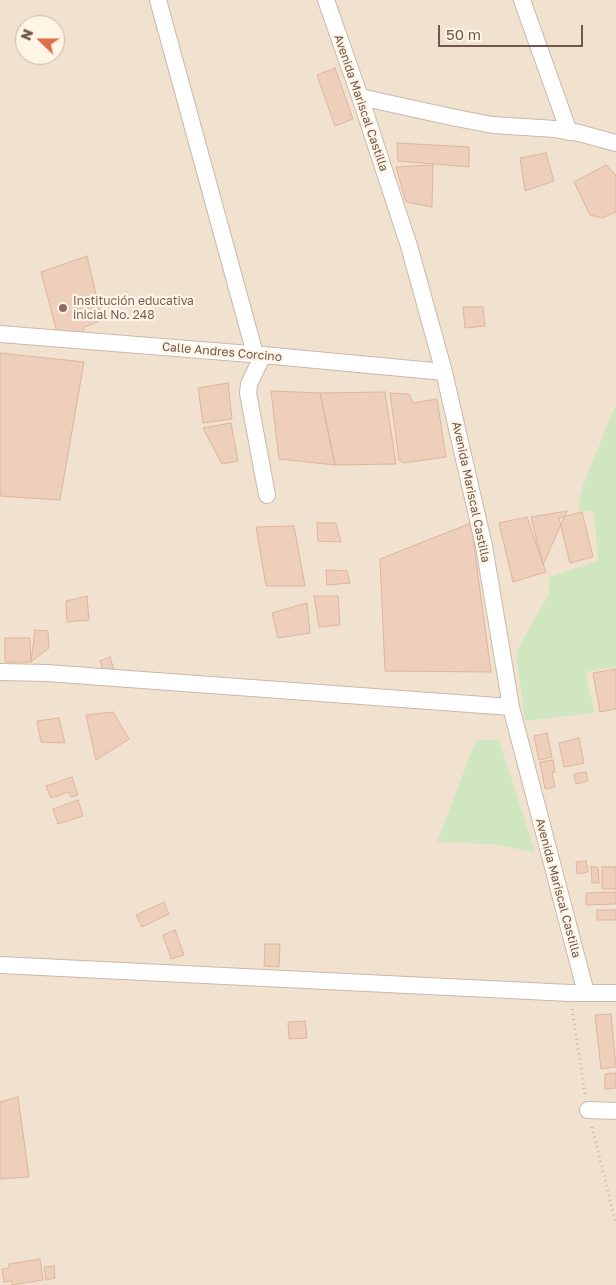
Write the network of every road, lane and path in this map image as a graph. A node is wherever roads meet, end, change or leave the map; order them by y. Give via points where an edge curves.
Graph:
1 (158, 0) edge
2 (326, 0) edge
3 (522, 0) edge
4 (360, 97) junction
5 (569, 132) junction
6 (616, 143) edge
7 (0, 334) edge
8 (259, 355) junction
9 (444, 372) junction
10 (266, 495) dead end
11 (0, 672) edge
12 (511, 707) junction
13 (0, 965) edge
14 (586, 993) junction
15 (616, 993) edge
16 (588, 1110) dead end
17 (616, 1111) edge

1 - 8 street
2 - 4 street, Avenida Mariscal Castilla
3 - 5 street
4 - 5 street via 493,124
4 - 9 street, Avenida Mariscal Castilla via 409,246
5 - 6 street
7 - 8 street, Calle Andres Corcino
8 - 9 street, Calle Andres Corcino
8 - 10 street via 248,393
9 - 12 street, Avenida Mariscal Castilla via 484,546
11 - 12 street
12 - 14 street, Avenida Mariscal Castilla
13 - 14 street
14 - 15 street
16 - 17 street

